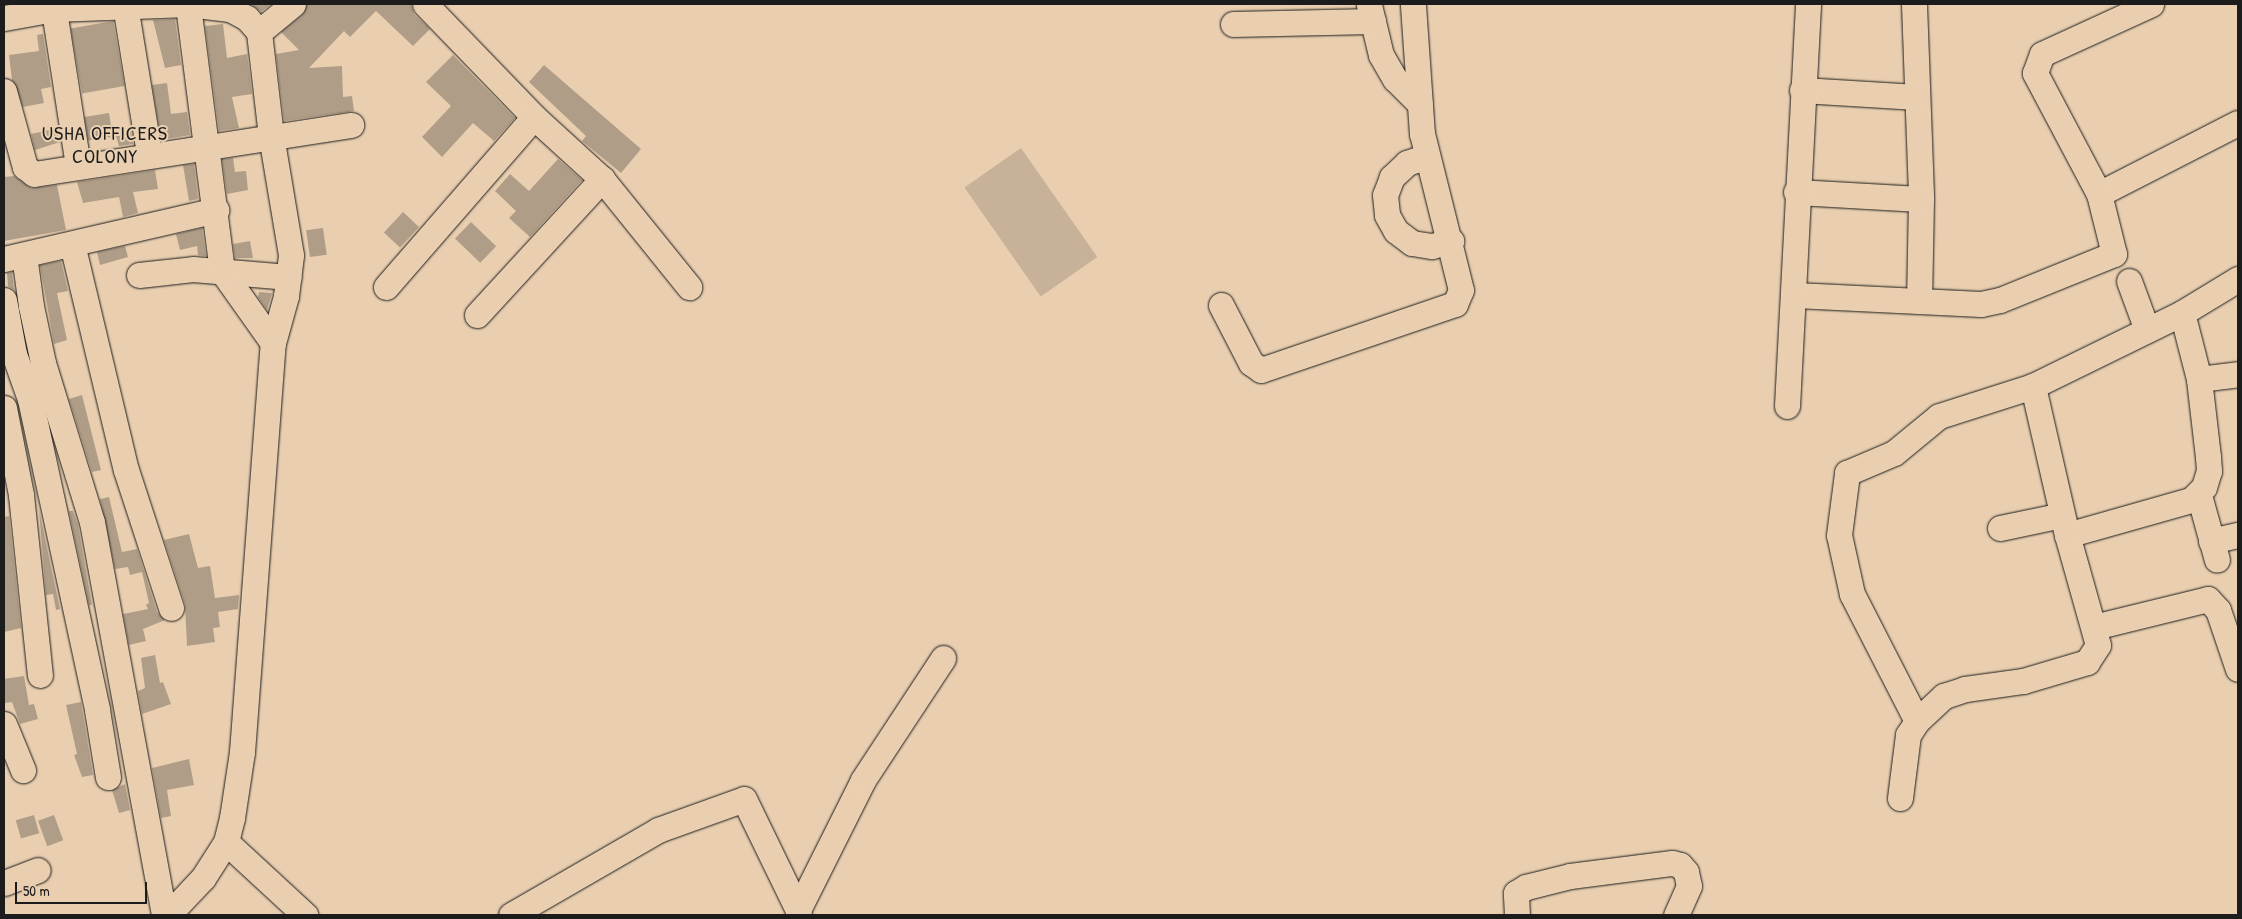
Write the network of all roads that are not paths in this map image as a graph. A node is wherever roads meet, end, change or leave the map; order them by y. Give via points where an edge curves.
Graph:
1 (125, 4) edge
2 (188, 4) edge
3 (293, 4) edge
4 (425, 4) edge
5 (1413, 4) edge
6 (1808, 4) edge
7 (1914, 4) edge
8 (2151, 4) edge
9 (54, 6) edge
10 (1371, 12) edge
11 (4, 18) edge
12 (1233, 24) dead end
13 (259, 32) junction
14 (1802, 90) junction
15 (1917, 96) junction
16 (4, 97) edge
17 (1420, 104) junction
18 (534, 117) junction
19 (2238, 123) edge
20 (351, 125) dead end
21 (271, 136) junction
22 (207, 145) junction
23 (149, 154) junction
24 (1425, 157) junction
25 (78, 165) junction
26 (602, 179) junction
27 (1796, 192) junction
28 (2099, 194) junction
29 (1920, 199) junction
30 (216, 210) junction
31 (1451, 241) junction
32 (72, 244) junction
33 (14, 257) edge
34 (222, 271) junction
35 (139, 275) dead end
36 (289, 277) junction
37 (2238, 280) edge
38 (2129, 281) dead end
39 (386, 286) dead end
40 (689, 287) dead end
41 (1794, 295) junction
42 (4, 300) edge
43 (1919, 302) junction
44 (1221, 305) dead end
45 (2182, 313) junction
46 (477, 315) dead end
47 (2147, 330) junction
48 (273, 343) junction
49 (9, 355) edge
50 (2238, 374) edge
51 (2199, 379) junction
52 (2033, 386) junction
53 (1787, 406) dead end
54 (4, 408) edge
55 (2199, 495) junction
56 (2064, 525) junction
57 (2000, 528) dead end
58 (2238, 535) edge
59 (171, 608) dead end
60 (2094, 627) junction
61 (943, 658) dead end
62 (2238, 669) edge
63 (40, 675) dead end
64 (128, 704) junction
65 (97, 710) junction
66 (1917, 721) junction
67 (4, 724) edge
68 (23, 770) dead end
69 (108, 777) dead end
70 (1900, 798) dead end
71 (226, 842) junction
72 (38, 870) dead end
73 (4, 883) edge
74 (799, 913) edge
75 (164, 915) edge
76 (168, 915) edge
77 (305, 915) edge
78 (511, 915) edge
79 (1517, 915) edge
80 (1676, 915) edge

1 - 2 street
1 - 9 street
1 - 23 street
2 - 13 street via 230,9 247,18
2 - 22 street
3 - 13 street
4 - 18 street
5 - 17 street
6 - 14 street
7 - 15 street
8 - 28 street via 2042,54 2036,63 2035,73
9 - 11 street
9 - 25 street
10 - 12 street
10 - 17 street via 1381,55 1395,79
13 - 21 street
14 - 15 street
14 - 27 street
15 - 29 street
16 - 25 street via 27,171 34,174
17 - 24 street
18 - 26 street
18 - 39 street
19 - 28 street
20 - 21 street
21 - 22 street
21 - 36 street via 291,255
22 - 23 street
22 - 30 street
23 - 25 street
24 - 31 street
24 - 31 street via 1406,163 1392,176 1385,195 1387,215 1396,232 1412,243 1432,246
26 - 40 street
26 - 46 street
27 - 29 street
27 - 41 street
28 - 43 street via 2114,254 2000,300 1965,304
29 - 43 street
30 - 32 street
30 - 34 street
31 - 44 street via 1461,290 1455,304 1262,370 1251,363
32 - 33 street
32 - 59 street via 126,470
33 - 64 street via 92,522
34 - 35 street via 160,270
34 - 36 street
34 - 48 street
36 - 48 street
37 - 45 street
38 - 47 street
41 - 43 street
41 - 53 street
42 - 49 street
45 - 47 street
45 - 51 street
47 - 52 street
48 - 71 street via 242,752
49 - 65 street via 30,399
50 - 51 street
51 - 55 street via 2209,471
52 - 56 street
52 - 66 street via 1939,416 1894,453 1847,472 1839,535 1852,594
54 - 63 street via 21,495
55 - 56 street via 2191,500
55 - 58 street via 2214,550
56 - 57 street
56 - 60 street
60 - 62 street via 2208,598 2218,610
60 - 66 street via 2098,645 2087,662 2023,682 1955,691 1944,696
61 - 74 street via 863,780
64 - 65 street
64 - 75 street
65 - 69 street
66 - 70 street via 1905,746
67 - 68 street
71 - 76 street via 203,878
71 - 77 street
72 - 73 street
74 - 78 street via 744,800 658,830
79 - 80 street via 1516,893 1526,887 1570,876 1672,863 1680,865 1686,872 1689,886

